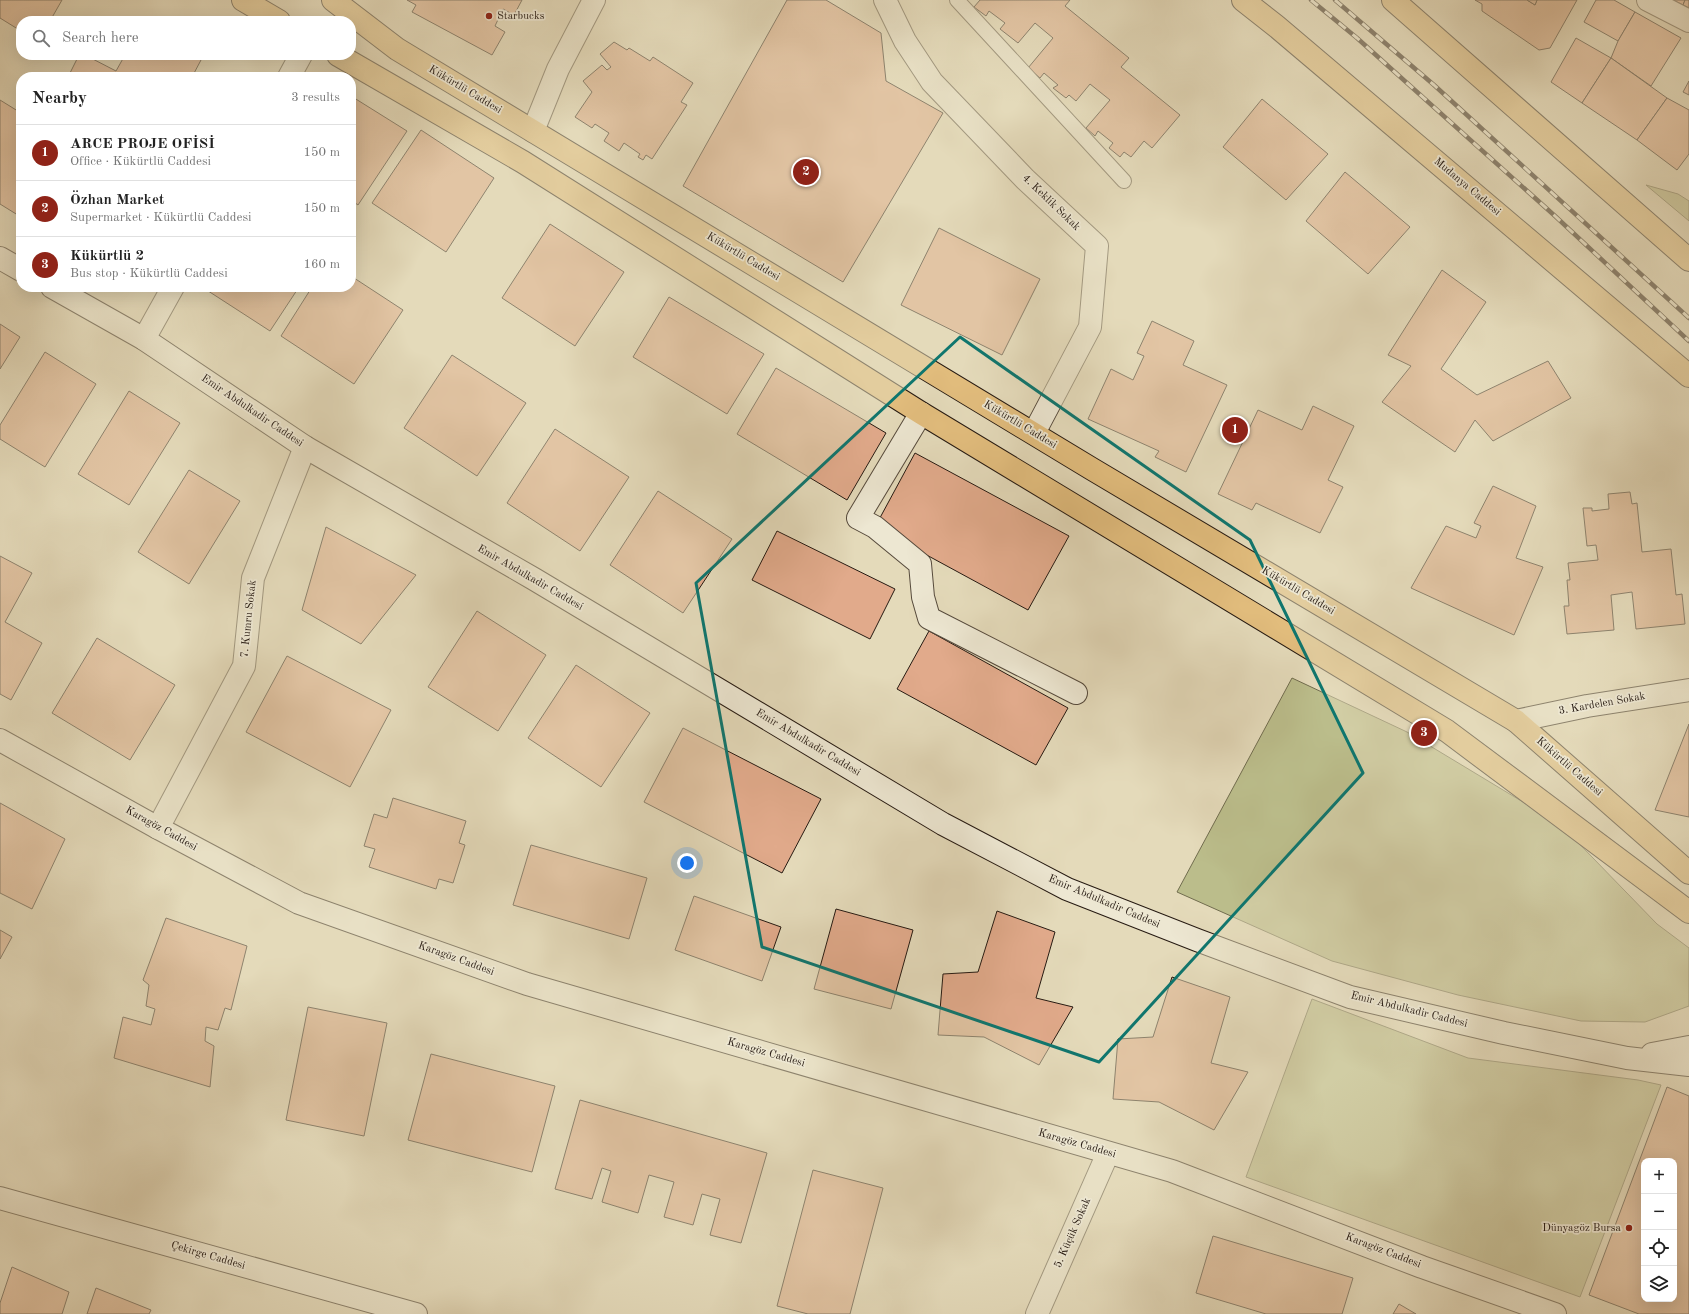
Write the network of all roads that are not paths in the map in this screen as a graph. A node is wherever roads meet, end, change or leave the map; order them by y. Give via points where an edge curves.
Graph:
1 (243, 0) edge
2 (333, 0) edge
3 (594, 0) edge
4 (885, 0) edge
5 (957, 0) edge
6 (1244, 0) edge
7 (1393, 0) edge
8 (1648, 0) edge
9 (270, 16) edge
10 (354, 16) edge
11 (356, 18) edge
12 (1689, 21) edge
13 (298, 60) edge
14 (347, 60) edge
15 (292, 72) edge
16 (533, 131) junction
17 (1124, 181) dead end
18 (0, 258) edge
19 (1689, 260) edge
20 (16, 267) edge
21 (61, 292) edge
22 (170, 292) edge
23 (144, 339) junction
24 (1689, 376) edge
25 (921, 413) junction
26 (1034, 433) junction
27 (304, 447) junction
28 (1689, 690) edge
29 (1076, 693) dead end
30 (1516, 721) junction
31 (0, 740) edge
32 (158, 828) junction
33 (1689, 873) edge
34 (1689, 912) edge
35 (1689, 1047) edge
36 (1627, 1058) junction
37 (1689, 1065) edge
38 (1108, 1153) junction
39 (0, 1198) edge
40 (416, 1314) edge
41 (1037, 1314) edge
42 (1555, 1314) edge

1 - 9 main road
2 - 10 main road, Kükürtlü Caddesi
3 - 16 street via 558,69
4 - 26 street, 4. Keklik Sokak via 905,41 932,82 1025,179 1097,246 1090,327
5 - 17 lane
6 - 24 main road, Mudanya Caddesi
7 - 19 main road
8 - 12 street
11 - 16 main road, Kükürtlü Caddesi via 397,49
13 - 15 street
14 - 25 main road via 523,162
16 - 26 main road, Kükürtlü Caddesi
18 - 20 street
21 - 23 street, Emir Abdulkadir Caddesi
22 - 23 street
23 - 27 street, Emir Abdulkadir Caddesi
25 - 29 street via 858,518 875,527 920,564 923,596 929,618
25 - 34 main road via 1447,731
26 - 30 main road, Kükürtlü Caddesi
27 - 32 street, 7. Kumru Sokak via 253,578 244,666
27 - 36 street, Emir Abdulkadir Caddesi via 534,579 943,824 1066,889 1350,997 1504,1033
28 - 30 street, 3. Kardelen Sokak via 1587,706
30 - 33 main road, Kükürtlü Caddesi
31 - 32 street, Karagöz Caddesi
32 - 38 street, Karagöz Caddesi via 299,903 527,984
35 - 36 street
36 - 37 street, Emir Abdulkadir Caddesi
38 - 41 street, 5. Küçük Sokak
38 - 42 street, Karagöz Caddesi via 1172,1171 1422,1267
39 - 40 street, Çekirge Caddesi

